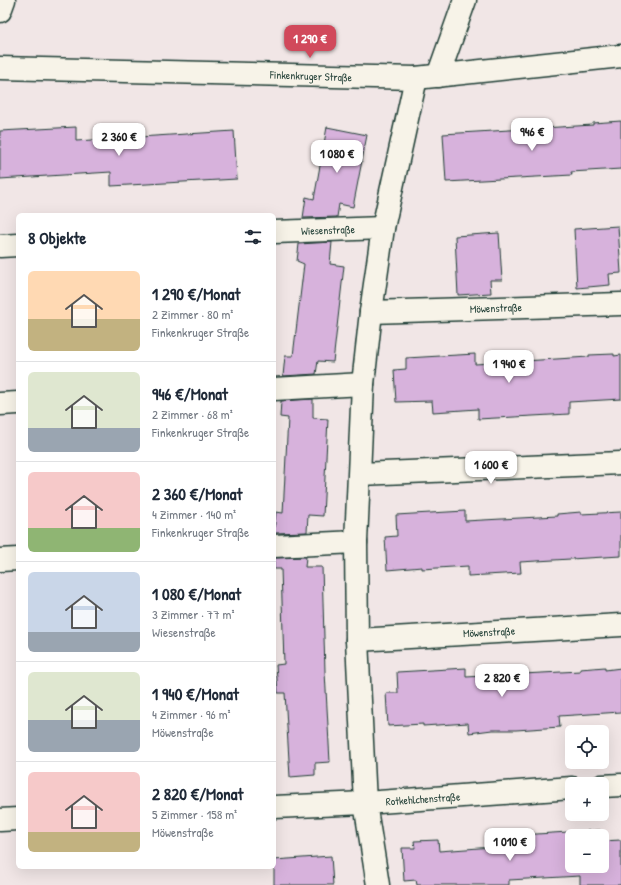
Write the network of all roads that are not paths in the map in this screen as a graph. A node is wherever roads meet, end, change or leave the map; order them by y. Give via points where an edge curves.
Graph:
1 (4, 0) edge
2 (465, 0) edge
3 (0, 11) edge
4 (621, 56) edge
5 (0, 68) edge
6 (438, 76) junction
7 (416, 78) junction
8 (383, 228) junction
9 (276, 232) edge
10 (16, 245) edge
11 (0, 246) edge
12 (621, 304) edge
13 (371, 312) junction
14 (363, 384) junction
15 (276, 389) edge
16 (16, 403) edge
17 (0, 404) edge
18 (621, 463) edge
19 (360, 474) junction
20 (356, 542) junction
21 (276, 546) edge
22 (16, 559) edge
23 (0, 560) edge
24 (621, 625) edge
25 (357, 640) junction
26 (621, 784) edge
27 (609, 785) edge
28 (565, 789) edge
29 (365, 803) junction
30 (276, 807) edge
31 (16, 819) edge
32 (0, 820) edge
33 (378, 885) edge

1 - 3 street
2 - 6 street
4 - 6 street, Finkenkruger Straße
5 - 7 street, Finkenkruger Straße
6 - 7 street, Finkenkruger Straße
7 - 8 street
8 - 9 street, Wiesenstraße
8 - 13 street
10 - 11 street
12 - 13 street, Möwenstraße
13 - 14 street
14 - 15 street
14 - 19 street
16 - 17 street
18 - 19 street
19 - 20 street
20 - 21 street
20 - 25 street
22 - 23 street
24 - 25 street, Möwenstraße
25 - 29 street
26 - 27 street
28 - 29 street, Rotkehlchenstraße
29 - 30 street, Rotkehlchenstraße
29 - 33 street
31 - 32 street

